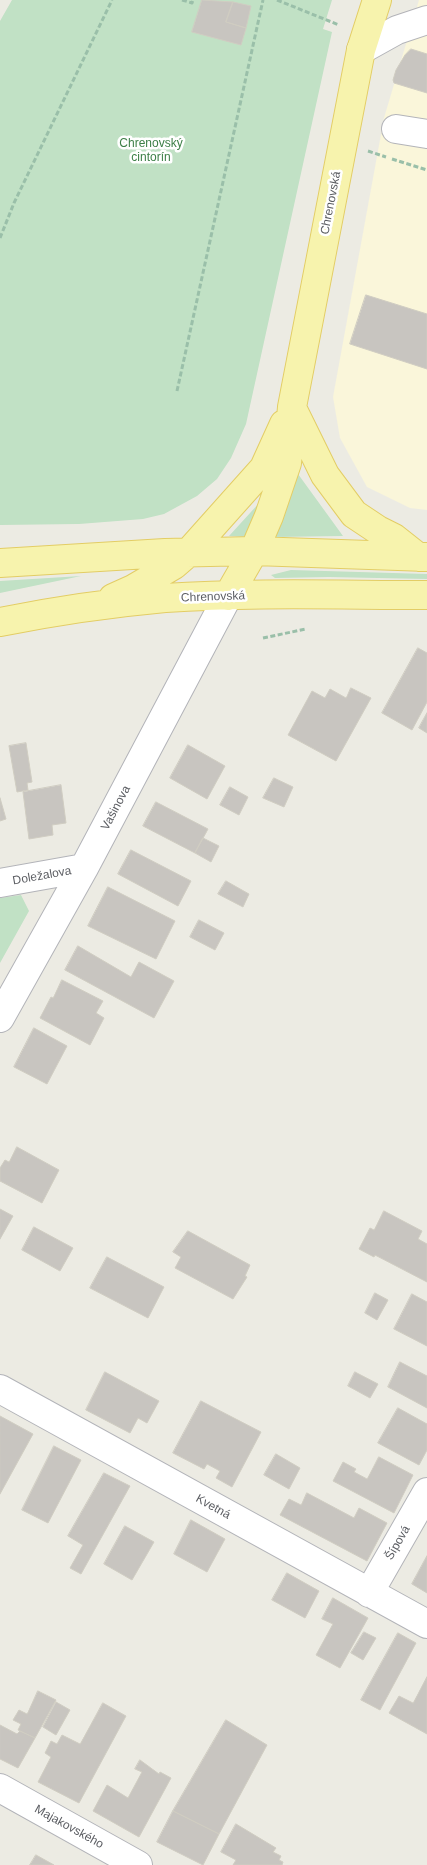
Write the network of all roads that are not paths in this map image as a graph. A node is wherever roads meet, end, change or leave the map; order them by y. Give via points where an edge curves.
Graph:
1 (377, 0) edge
2 (427, 20) edge
3 (361, 50) junction
4 (396, 129) dead end
5 (427, 134) edge
6 (292, 407) junction
7 (254, 551) junction
8 (189, 552) junction
9 (423, 557) edge
10 (0, 564) edge
11 (427, 595) edge
12 (228, 596) junction
13 (95, 606) junction
14 (0, 622) edge
15 (84, 868) junction
16 (0, 883) edge
17 (0, 1018) edge
18 (0, 1389) edge
19 (427, 1492) edge
20 (369, 1593) junction
21 (427, 1624) edge
22 (0, 1788) edge
23 (138, 1865) edge

1 - 3 main road, Chrenovská
2 - 3 street via 397,30
3 - 6 main road, Chrenovská
4 - 5 street
6 - 7 main road via 287,463
6 - 8 main road via 264,468
6 - 9 main road via 325,475 354,514
7 - 8 main road
7 - 9 main road
7 - 12 main road
8 - 10 main road
8 - 13 main road via 174,565 133,589
11 - 12 main road, Chrenovská
12 - 13 main road, Chrenovská via 166,598
12 - 15 street, Vašinova
13 - 14 main road, Chrenovská
15 - 16 street, Doležalova
15 - 17 street, Vašinova
18 - 20 street, Kvetná
19 - 20 street, Šípová
20 - 21 street, Kvetná
22 - 23 street, Majakovského

